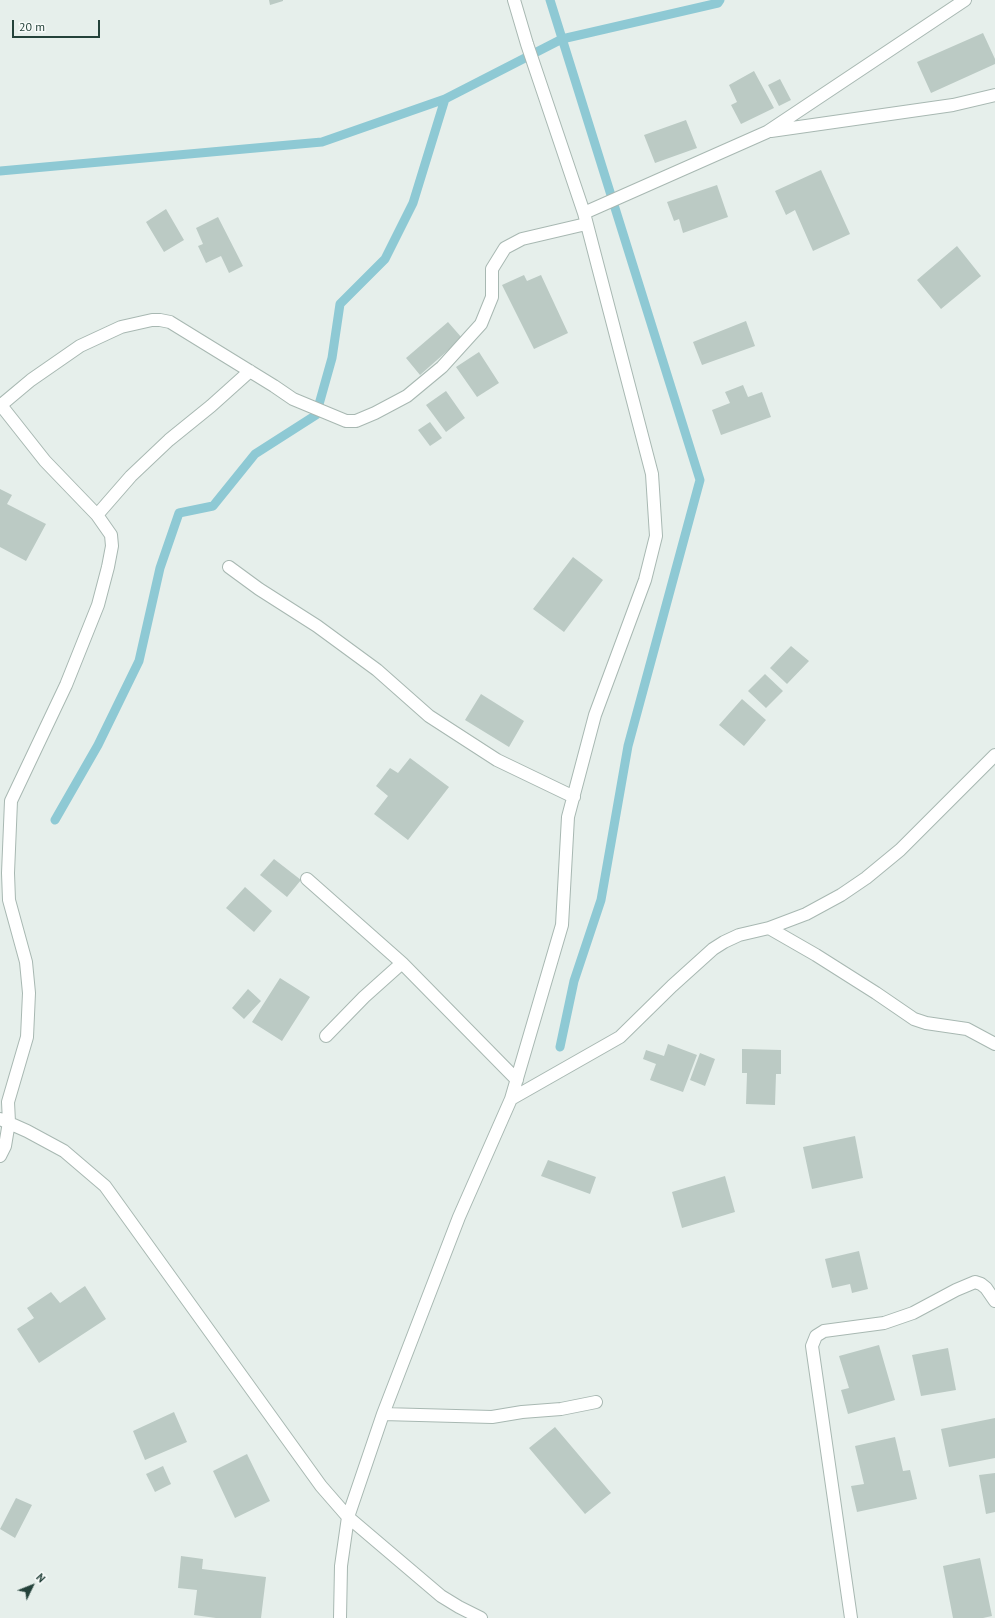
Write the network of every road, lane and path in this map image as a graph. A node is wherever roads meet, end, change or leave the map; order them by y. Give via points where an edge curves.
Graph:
1 (514, 0) edge
2 (965, 0) edge
3 (995, 95) edge
4 (767, 132) junction
5 (585, 219) junction
6 (250, 371) junction
7 (0, 405) edge
8 (96, 515) junction
9 (229, 567) dead end
10 (995, 755) edge
11 (574, 797) junction
12 (307, 878) dead end
13 (769, 928) junction
14 (402, 963) junction
15 (326, 1036) dead end
16 (995, 1044) edge
17 (517, 1080) junction
18 (511, 1099) junction
19 (4, 1120) edge
20 (0, 1156) edge
21 (995, 1301) edge
22 (596, 1402) dead end
23 (383, 1414) junction
24 (348, 1517) junction
25 (340, 1618) edge
26 (481, 1618) edge
27 (851, 1618) edge

1 - 5 street
2 - 4 street
3 - 4 street via 953,105
4 - 5 street
5 - 6 street via 522,239 504,248 492,269 492,297 481,324 442,367 407,396 375,413 356,421 346,421 293,399
5 - 11 street via 652,474 656,536 645,580 595,715
6 - 7 street via 170,322 152,320 121,327 80,346
6 - 8 street via 169,440 131,476
7 - 8 street via 45,461
8 - 19 street via 111,535 112,546 98,605 66,685 11,801 9,900 26,962 29,993 27,1036
9 - 11 street via 377,670 429,716 497,760
10 - 13 street via 900,850 866,878 806,914
11 - 17 street via 568,817 562,925
12 - 14 street
13 - 16 street via 816,955 914,1019 926,1024 967,1029
13 - 18 street via 739,935 713,949 620,1037
14 - 15 street
14 - 17 street
17 - 18 street
18 - 23 street via 459,1217
19 - 20 street via 5,1146
19 - 24 street via 64,1151 105,1186 321,1486
21 - 27 street via 986,1288 975,1282 913,1313 884,1322 824,1331 816,1336 812,1346
22 - 23 street via 492,1416
23 - 24 street
24 - 25 street via 341,1566
24 - 26 street via 441,1596

